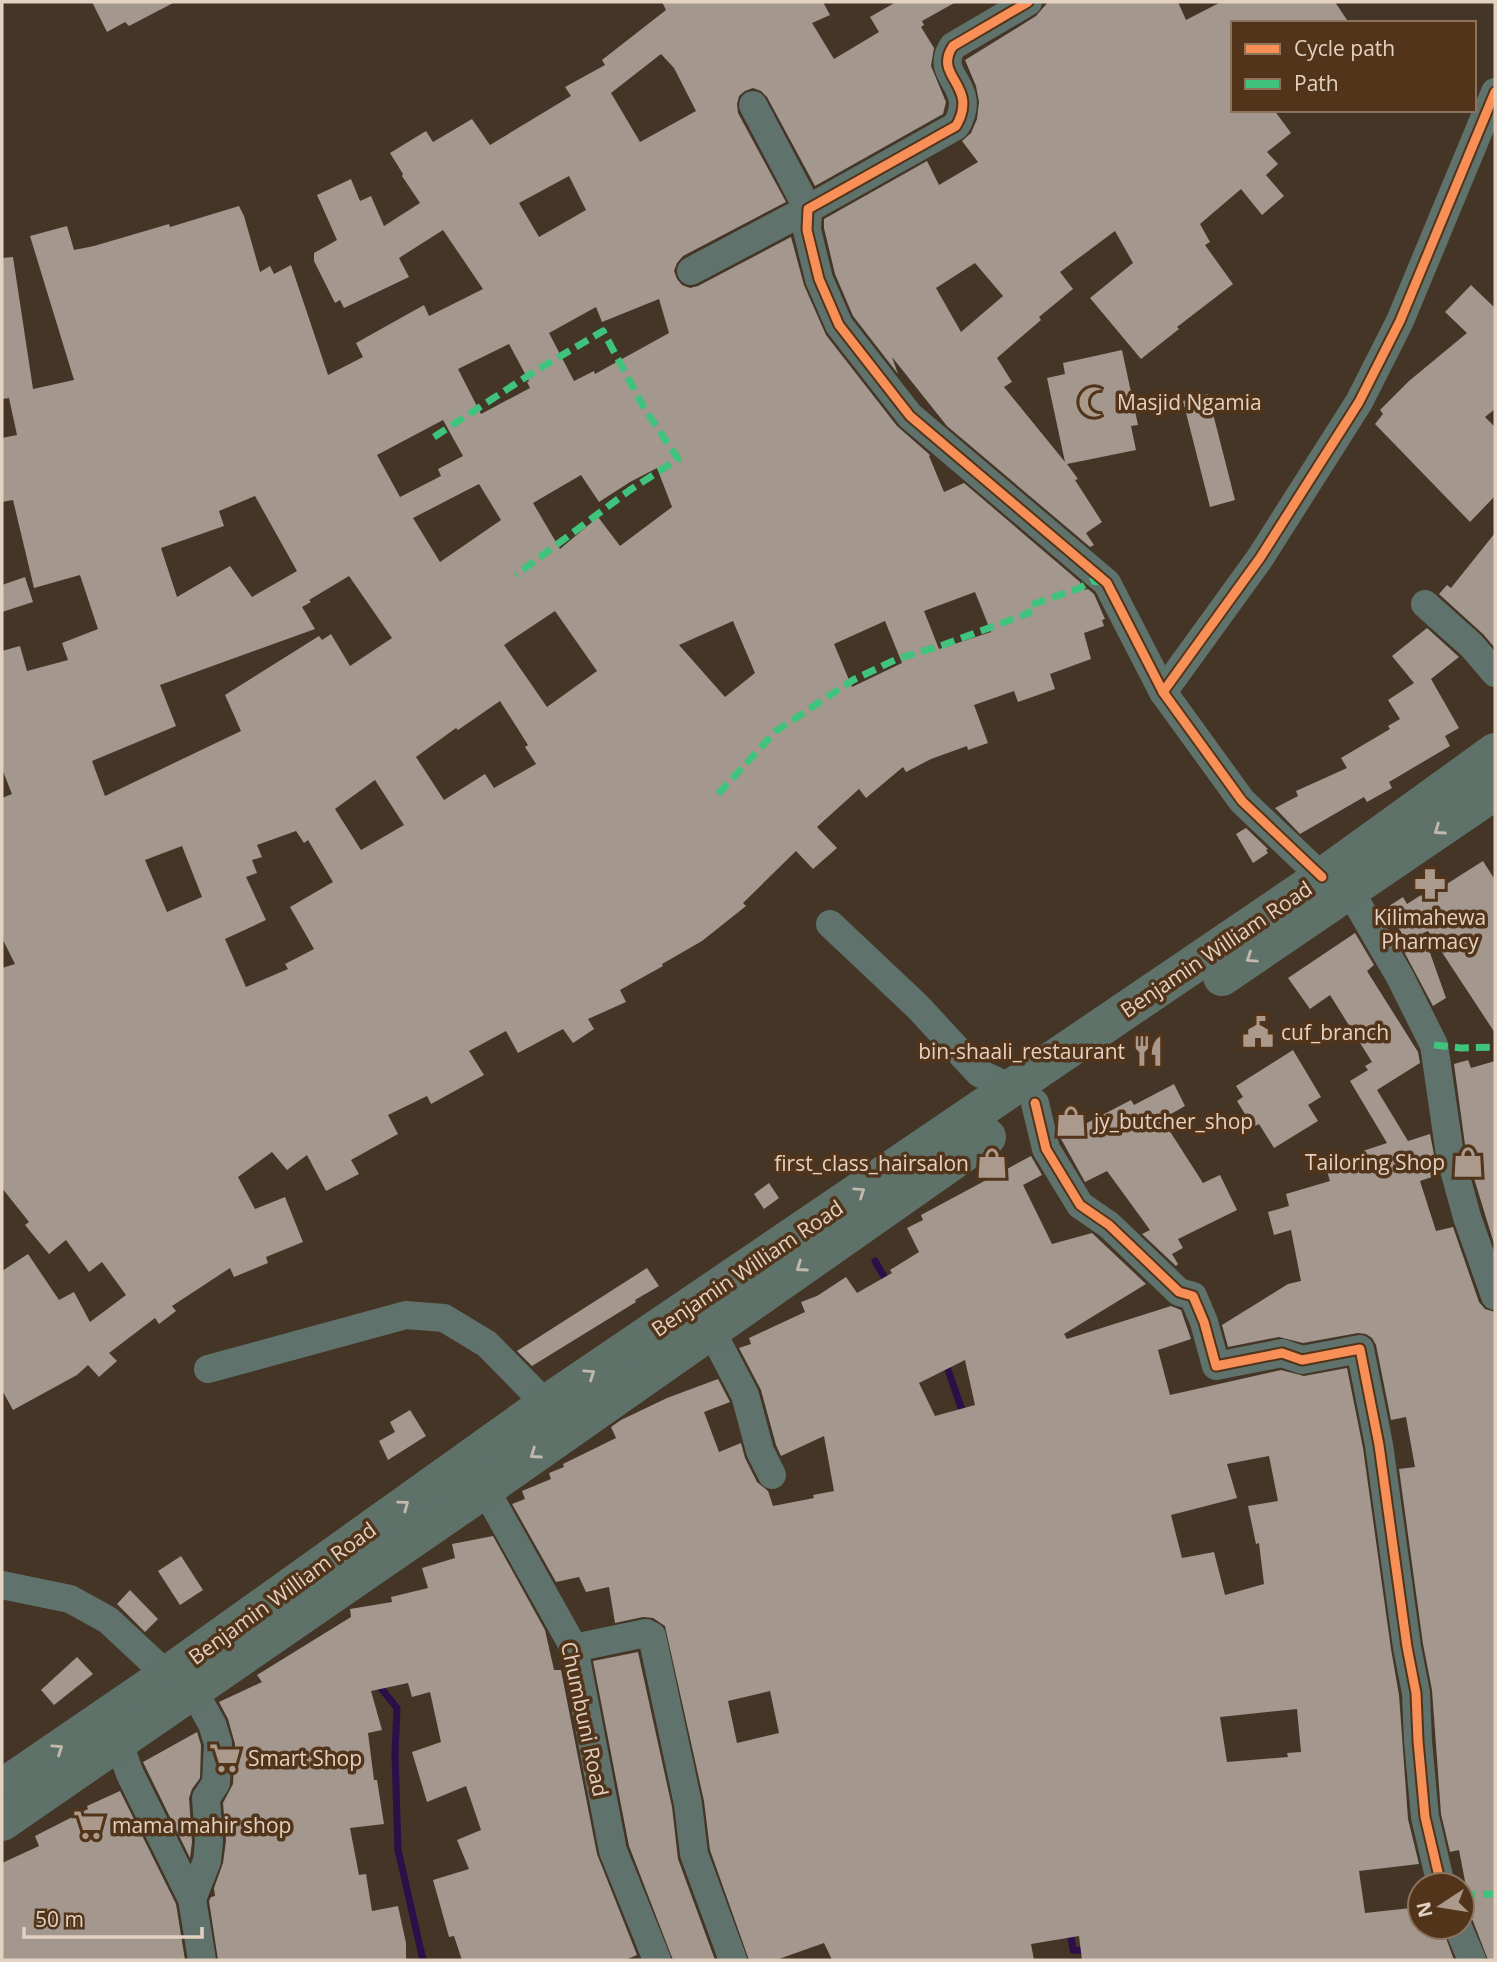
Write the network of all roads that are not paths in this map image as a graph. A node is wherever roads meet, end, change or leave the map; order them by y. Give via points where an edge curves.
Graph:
1 (1028, 2) edge
2 (1495, 92) edge
3 (754, 106) dead end
4 (808, 209) junction
5 (691, 271) dead end
6 (1425, 604) dead end
7 (1495, 673) edge
8 (1163, 692) junction
9 (1495, 752) edge
10 (1495, 791) edge
11 (1336, 884) junction
12 (830, 924) dead end
13 (1024, 1096) junction
14 (1495, 1296) edge
15 (711, 1330) junction
16 (208, 1368) dead end
17 (546, 1404) junction
18 (772, 1475) dead end
19 (485, 1489) junction
20 (2, 1585) edge
21 (574, 1647) junction
22 (180, 1682) junction
23 (118, 1741) junction
24 (2, 1788) edge
25 (2, 1822) edge
26 (1438, 1871) edge
27 (192, 1899) junction
28 (1464, 1941) edge
29 (202, 1960) edge
30 (657, 1960) edge
31 (733, 1960) edge
32 (1472, 1960) edge

1 - 4 street via 953,47 946,56 964,99 964,114 957,126
2 - 8 street via 1400,321 1359,402 1260,558
3 - 4 street
4 - 5 street
4 - 8 street via 807,230 819,279 839,325 910,416 1107,583
6 - 7 street
8 - 11 street via 1242,801
9 - 11 main road, Benjamin William Road
10 -> 11 main road, Benjamin William Road
11 - 13 main road, Benjamin William Road
11 - 14 street via 1400,977 1434,1045 1451,1155
12 - 13 street via 918,1007 979,1073
13 -> 15 main road, Benjamin William Road
17 -> 13 main road, Benjamin William Road
13 - 26 street via 1046,1149 1080,1205 1109,1225 1179,1292 1193,1296 1216,1366 1282,1353 1302,1360 1360,1349 1416,1693 1425,1816
15 - 18 street via 745,1395 760,1451
15 -> 19 main road, Benjamin William Road
16 - 17 street via 406,1315 444,1318 487,1344
22 -> 17 main road, Benjamin William Road
19 - 21 street, Chumbuni Road
19 - 22 main road, Benjamin William Road
20 - 22 street via 70,1599 108,1620
21 - 30 street, Chumbuni Road via 613,1851
21 - 31 street via 646,1633 653,1636 694,1854
22 - 23 main road, Benjamin William Road
24 -> 22 main road, Benjamin William Road
22 - 27 street via 212,1724 218,1742 216,1783 206,1798 207,1861
23 - 25 main road, Benjamin William Road
23 - 27 street
27 - 29 street
28 - 32 street

